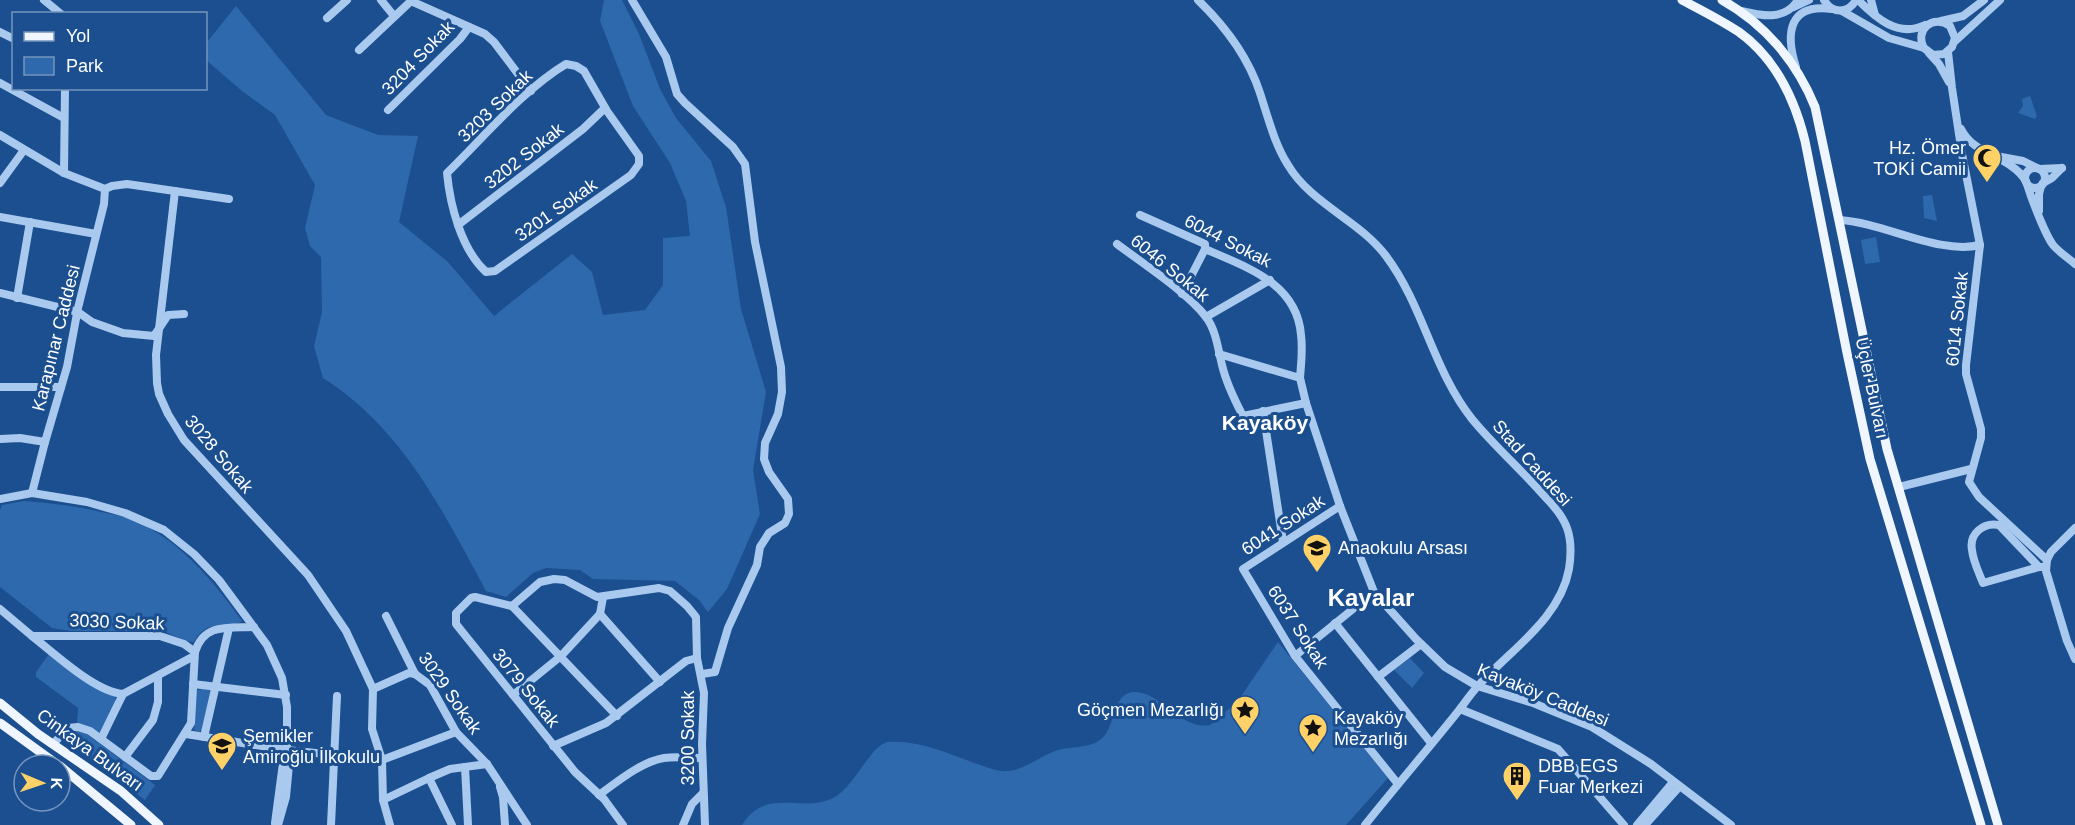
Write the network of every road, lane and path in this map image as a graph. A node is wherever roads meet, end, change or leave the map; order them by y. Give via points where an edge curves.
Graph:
1 (44, 0) edge
2 (347, 0) edge
3 (381, 0) edge
4 (632, 0) edge
5 (1198, 0) edge
6 (1682, 0) edge
7 (1722, 0) edge
8 (1809, 0) edge
9 (1824, 0) edge
10 (1857, 0) edge
11 (1871, 0) edge
12 (1984, 0) edge
13 (2001, 0) edge
14 (411, 1) edge
15 (1796, 3) edge
16 (1832, 9) junction
17 (1741, 11) junction
18 (1842, 11) junction
19 (59, 12) edge
20 (394, 16) junction
21 (327, 18) dead end
22 (1878, 19) junction
23 (1940, 21) junction
24 (1929, 23) junction
25 (469, 27) junction
26 (1954, 42) junction
27 (359, 50) dead end
28 (1926, 50) junction
29 (1948, 52) junction
30 (1797, 71) junction
31 (1952, 88) junction
32 (13, 90) edge
33 (65, 90) edge
34 (531, 91) junction
35 (605, 108) junction
36 (388, 110) dead end
37 (64, 118) junction
38 (1957, 119) junction
39 (0, 135) edge
40 (24, 150) junction
41 (1995, 155) junction
42 (2039, 169) junction
43 (64, 173) junction
44 (2026, 182) junction
45 (0, 183) edge
46 (2042, 184) junction
47 (105, 189) junction
48 (175, 191) junction
49 (229, 200) dead end
50 (2039, 213) junction
51 (1140, 215) dead end
52 (0, 217) edge
53 (1840, 220) junction
54 (30, 222) junction
55 (458, 225) junction
56 (96, 234) junction
57 (1117, 244) dead end
58 (1980, 245) junction
59 (1205, 249) junction
60 (2075, 264) edge
61 (1270, 280) junction
62 (0, 293) edge
63 (1182, 294) junction
64 (17, 298) junction
65 (78, 312) junction
66 (184, 314) dead end
67 (1206, 317) junction
68 (159, 329) junction
69 (1219, 354) junction
70 (1300, 378) junction
71 (0, 387) edge
72 (61, 387) junction
73 (1306, 403) junction
74 (1263, 411) junction
75 (0, 439) edge
76 (45, 442) junction
77 (1971, 470) junction
78 (1899, 487) junction
79 (32, 493) junction
80 (0, 499) edge
81 (1340, 506) junction
82 (2075, 528) edge
83 (1283, 542) junction
84 (2044, 565) junction
85 (1243, 569) joint
86 (1374, 592) junction
87 (603, 597) junction
88 (512, 606) junction
89 (0, 609) edge
90 (600, 614) junction
91 (386, 616) dead end
92 (1335, 623) junction
93 (254, 627) junction
94 (229, 628) junction
95 (32, 636) junction
96 (1420, 644) junction
97 (194, 654) junction
98 (561, 656) junction
99 (1294, 656) junction
100 (697, 658) junction
101 (2075, 660) edge
102 (415, 674) junction
103 (702, 674) junction
104 (158, 677) junction
105 (1378, 677) junction
106 (660, 682) junction
107 (193, 684) junction
108 (1477, 686) junction
109 (216, 687) junction
110 (373, 689) junction
111 (123, 694) junction
112 (286, 694) junction
113 (513, 695) junction
114 (337, 696) dead end
115 (0, 703) edge
116 (1460, 710) junction
117 (616, 716) junction
118 (1, 726) edge
119 (456, 732) junction
120 (186, 734) junction
121 (204, 737) junction
122 (101, 739) junction
123 (1431, 743) junction
124 (53, 744) junction
125 (553, 746) junction
126 (287, 750) junction
127 (40, 753) edge
128 (336, 756) junction
129 (125, 757) junction
130 (702, 758) junction
131 (382, 760) junction
132 (487, 764) junction
133 (465, 767) junction
134 (72, 777) edge
135 (429, 778) junction
136 (497, 780) junction
137 (1398, 784) junction
138 (1676, 785) junction
139 (703, 793) junction
140 (599, 795) junction
141 (384, 800) junction
142 (1991, 800) junction
143 (131, 825) edge
144 (159, 825) edge
145 (277, 825) edge
146 (331, 825) edge
147 (390, 825) edge
148 (452, 825) edge
149 (468, 825) edge
150 (505, 825) edge
151 (527, 825) edge
152 (623, 825) edge
153 (683, 825) edge
154 (705, 825) edge
155 (1365, 825) edge
156 (1624, 825) edge
157 (1637, 825) edge
158 (1645, 825) edge
159 (1731, 825) edge
160 (1981, 825) edge
161 (1998, 825) edge
162 (2003, 825) edge

1 - 19 street
2 - 21 street
3 - 20 street
4 - 103 street via 666,57 677,94 733,147 745,164 755,242 781,367 778,414 765,443 764,459 788,499 789,514 785,523 769,533 760,546 757,565 728,628 715,672
5 - 108 street, Stad Caddesi via 1244,55 1288,166 1314,195 1388,258 1454,391 1472,419 1538,488 1567,527 1569,569 1560,593 1536,629
6 - 160 main road, Üçler Bulvarı via 1752,44 1775,69 1797,112 1870,459
7 - 17 main road, Üçler Bulvarı
8 - 15 street
9 - 16 street
10 - 18 street
10 - 22 street
11 - 22 street
12 - 23 street via 1963,16
13 - 26 street
14 - 20 street
14 - 25 street
15 - 17 street via 1781,14 1770,16
16 - 18 street
16 - 30 street via 1809,9 1795,22 1790,37
17 - 30 main road, Üçler Bulvarı via 1770,37
18 - 28 street via 1890,38
20 - 27 street
22 - 24 street via 1903,30
23 - 24 street
23 - 26 street via 1953,31
24 - 28 street via 1922,32 1921,43
25 - 34 street via 494,42
25 - 36 street, 3204 Sokak
26 - 29 street
28 - 29 street via 1938,55
28 - 31 street, 6014 Sokak via 1940,64
29 - 31 street, 6014 Sokak
30 - 53 main road, Üçler Bulvarı via 1815,108
31 - 38 street, 6014 Sokak
32 - 37 street
33 - 37 street
34 - 35 street, 3203 Sokak via 566,64 576,66 584,71
34 - 55 street, 3203 Sokak via 447,173
35 - 55 street, 3202 Sokak
35 - 55 street, 3201 Sokak via 639,156 639,164 631,175 495,271 486,272 477,264
37 - 43 street
38 - 41 street via 1971,144
38 - 58 street, 6014 Sokak
39 - 40 street
40 - 43 street
40 - 45 street
41 - 42 street
41 - 44 street via 2016,169
42 - 44 street via 2030,170
42 - 46 street via 2045,177
42 - 46 street via 2062,168
43 - 47 street
44 - 46 street via 2032,188
44 - 50 street
46 - 50 street
47 - 48 street via 127,184
47 - 56 street, Karapınar Caddesi
48 - 49 street
48 - 68 street, 3028 Sokak
50 - 60 street via 2053,244
51 - 59 street, 6044 Sokak via 1205,244
52 - 54 street
53 - 58 street via 1870,224 1951,247
53 - 78 main road, Üçler Bulvarı via 1887,449
54 - 56 street
54 - 64 street
56 - 65 street, Karapınar Caddesi
57 - 63 street, 6046 Sokak
58 - 77 street, 6014 Sokak via 1966,365 1981,429
59 - 61 street, 6044 Sokak
59 - 63 street
61 - 67 street
61 - 70 street, 6044 Sokak via 1287,299 1298,322
62 - 64 street
63 - 67 street, 6046 Sokak
64 - 65 street
65 - 68 street via 92,322 123,333 154,336
65 - 72 street, Karapınar Caddesi
66 - 68 street via 168,315
67 - 69 street, 6046 Sokak
68 - 110 street, 3028 Sokak via 157,383 164,406 184,440 308,575 346,631
69 - 70 street
69 - 74 street, 6046 Sokak via 1243,416
70 - 73 street, Kayaköy Caddesi
71 - 72 street
72 - 76 street, Karapınar Caddesi
73 - 74 street
73 - 81 street, Kayaköy Caddesi
74 - 83 street
75 - 76 street
76 - 79 street, Karapınar Caddesi
77 - 78 street
77 - 84 street via 1969,482 1979,497
78 - 142 main road, Üçler Bulvarı
79 - 80 street
79 - 93 street via 99,505 164,530 219,580
81 - 83 street, 6041 Sokak
81 - 86 street, Kayaköy Caddesi
82 - 84 street
83 - 85 street, 6041 Sokak
84 - 84 street via 1983,583 1971,550 1976,534 1986,525 1999,525
84 - 101 street
85 - 99 street, 6037 Sokak
86 - 92 street
86 - 96 street, Kayaköy Caddesi
87 - 88 street via 554,579 540,582
87 - 90 street
87 - 100 street, 3200 Sokak via 659,588 670,591 696,617
88 - 98 street
88 - 113 street, 3079 Sokak via 471,598 458,610 456,624
89 - 95 street
90 - 98 street
90 - 106 street
91 - 102 street, 3029 Sokak
92 - 99 street
92 - 105 street
93 - 94 street
93 - 112 street via 275,660
94 - 97 street via 202,635
94 - 109 street
95 - 97 street, 3030 Sokak via 160,636 184,644
95 - 111 street via 95,683
96 - 105 street
96 - 108 street, Kayaköy Caddesi via 1445,667
97 - 104 street
97 - 107 street
98 - 113 street
98 - 117 street
99 - 137 street, 6037 Sokak
100 - 103 street, 3200 Sokak
100 - 106 street via 686,661
102 - 110 street
102 - 119 street, 3029 Sokak via 430,685
103 - 130 street, 3200 Sokak
104 - 111 street
104 - 129 street via 153,720
105 - 123 street
106 - 117 street
107 - 109 street
107 - 120 street via 191,723
108 - 116 street, Stad Caddesi
108 - 138 street, Kayaköy Caddesi via 1592,727 1651,764
109 - 112 street
109 - 121 street
110 - 131 street via 372,729
111 - 122 street
112 - 126 street
113 - 125 street, 3079 Sokak
114 - 128 street
115 - 124 main road, Cinkaya Bulvarı
116 - 123 street, Stad Caddesi
116 - 156 street via 1558,749
117 - 125 street
118 - 127 main road, Cinkaya Bulvarı
119 - 131 street
119 - 132 street, 3029 Sokak
120 - 121 street
120 - 129 street via 156,776
121 - 126 street
122 - 124 street via 86,729 72,727
122 - 129 street
123 - 137 street, Stad Caddesi
124 - 144 main road, Cinkaya Bulvarı via 121,791
125 - 140 street, 3079 Sokak
126 - 128 street
126 - 145 street via 287,789
128 - 131 street
128 - 146 street
130 - 139 street, 3200 Sokak
130 - 140 street via 671,757 651,762
131 - 141 street
132 - 133 street
132 - 136 street, 3029 Sokak
133 - 135 street
133 - 149 street
134 - 143 main road, Cinkaya Bulvarı
135 - 141 street
135 - 148 street
136 - 150 street
136 - 151 street, 3029 Sokak
137 - 155 street, Stad Caddesi
138 - 157 street
138 - 158 street
138 - 159 street, Kayaköy Caddesi
139 - 153 street via 692,804
139 - 154 street, 3200 Sokak
140 - 152 street, 3079 Sokak
141 - 147 street
142 - 161 main road, Üçler Bulvarı
142 - 162 main road

